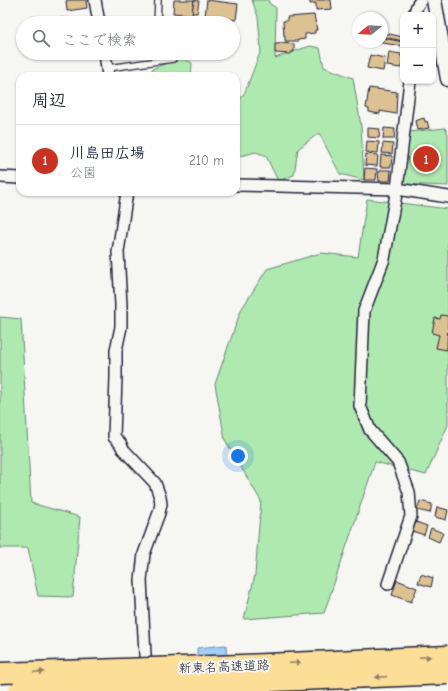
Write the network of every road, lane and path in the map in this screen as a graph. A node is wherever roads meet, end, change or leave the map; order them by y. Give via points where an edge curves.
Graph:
1 (95, 0) edge
2 (158, 0) edge
3 (423, 0) edge
4 (415, 12) edge
5 (98, 16) edge
6 (157, 16) edge
7 (106, 60) edge
8 (165, 60) edge
9 (157, 61) joint
10 (108, 72) edge
11 (448, 79) edge
12 (410, 84) edge
13 (0, 177) edge
14 (16, 178) edge
15 (240, 185) edge
16 (397, 189) junction
17 (126, 196) edge
18 (448, 197) edge
19 (388, 584) dead end
20 (448, 656) edge
21 (0, 674) edge
22 (448, 674) edge
23 (19, 691) edge
24 (149, 691) edge

1 - 5 street
2 - 6 lane
3 - 4 street
3 - 11 street
7 - 10 street
8 - 9 lane
9 - 10 lane
12 - 16 street
13 - 14 street
15 - 16 street
16 - 18 street
16 - 19 street via 384,259 364,311 360,406 370,430 398,462 409,492 411,516
17 - 24 street via 118,252 121,327 116,350 114,437 155,483 160,497 159,513 144,554 141,580 144,662
21 -> 20 highway, 新東名高速道路, bridge
22 -> 23 highway, 新東名高速道路, bridge

